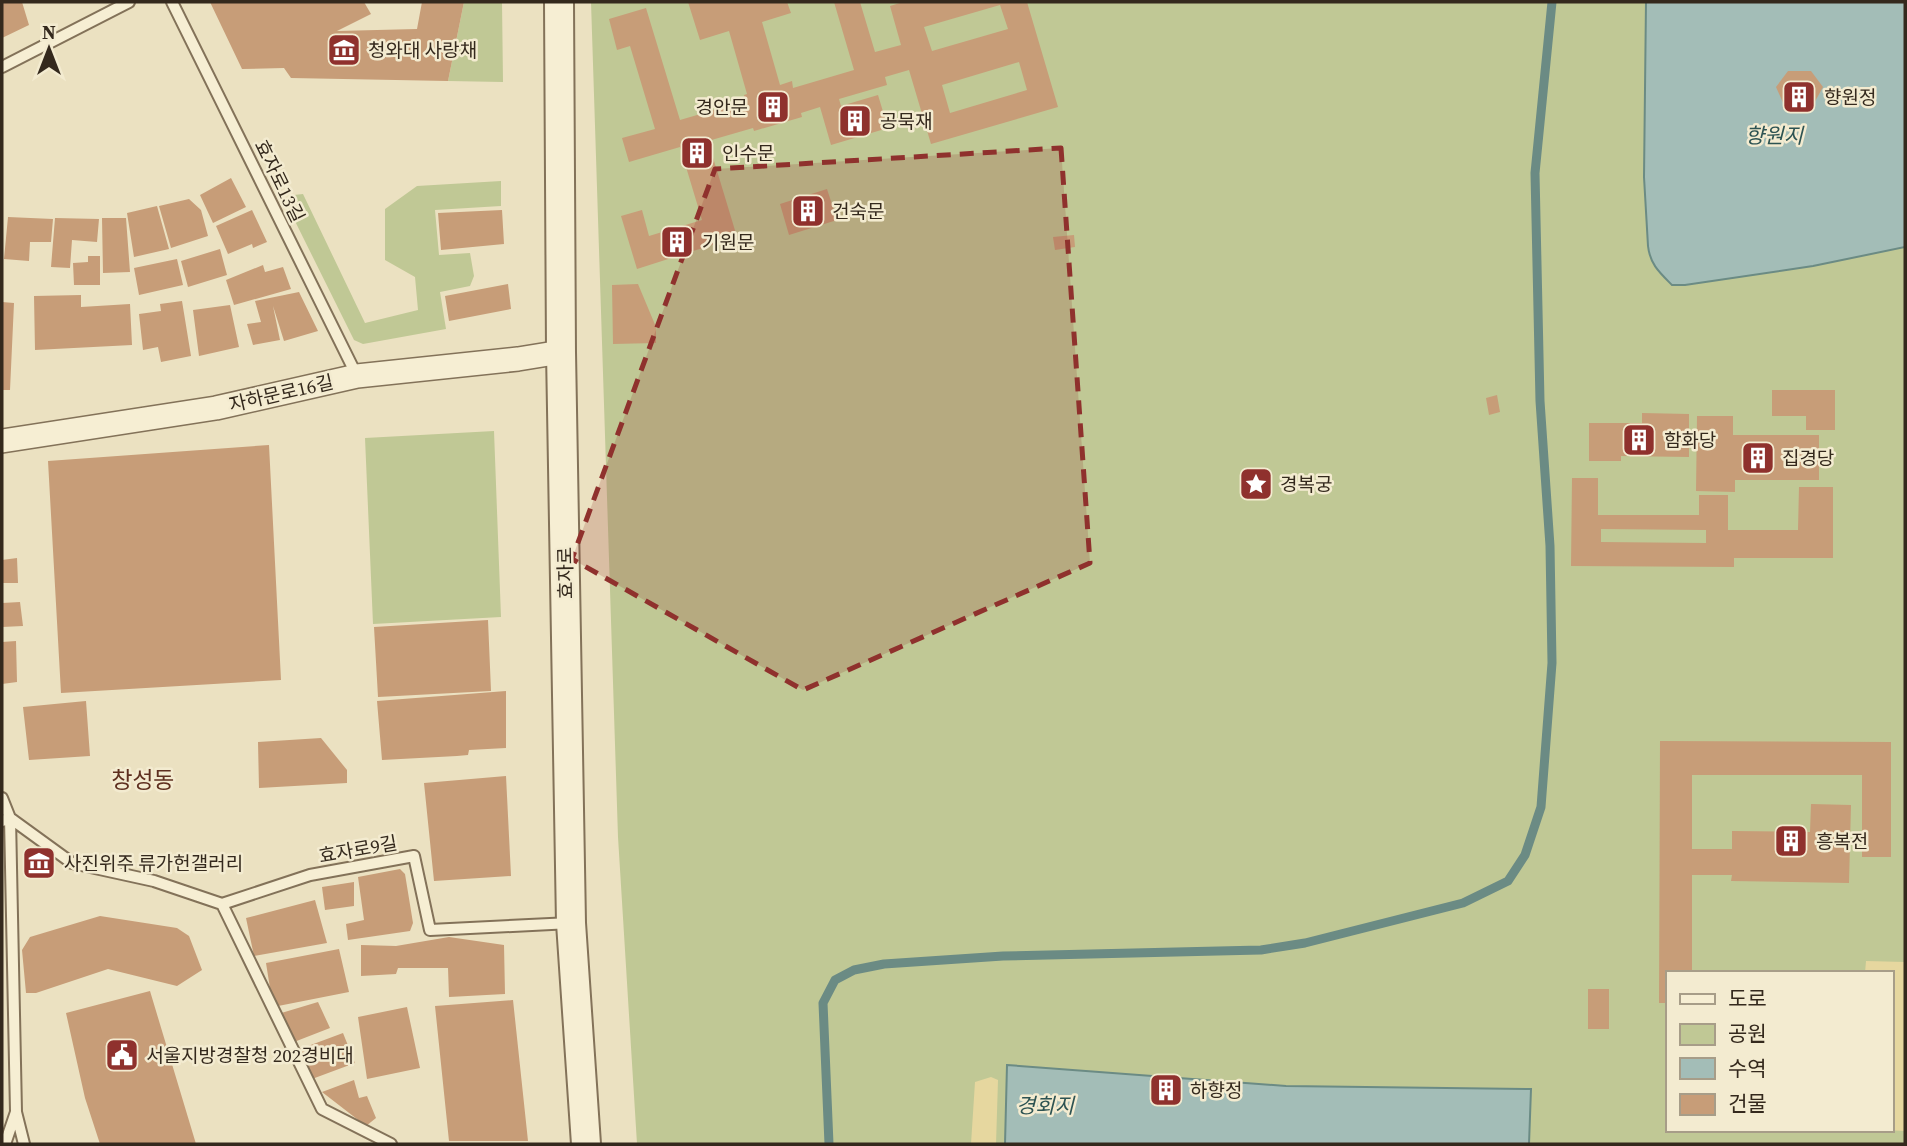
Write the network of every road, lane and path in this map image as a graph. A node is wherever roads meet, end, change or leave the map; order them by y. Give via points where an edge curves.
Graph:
1 (129, 2) edge
2 (172, 2) edge
3 (559, 2) edge
4 (2, 67) edge
5 (561, 352) junction
6 (357, 376) junction
7 (2, 441) edge
8 (2, 798) edge
9 (6, 820) edge
10 (222, 904) junction
11 (570, 923) junction
12 (8, 992) edge
13 (16, 1112) junction
14 (5, 1144) edge
15 (24, 1144) edge
16 (391, 1144) edge
17 (586, 1144) edge

1 - 4 lane
2 - 6 lane, 효자로13길
3 - 5 street, 효자로
5 - 6 street, 자하문로16길
5 - 11 street, 효자로
6 - 7 street, 자하문로16길 via 216,408
8 - 9 lane
9 - 10 lane via 72,863 155,881
9 - 12 lane
10 - 11 lane, 효자로9길 via 310,876 414,856 430,930
10 - 16 lane via 322,1109
11 - 17 street, 효자로
12 - 13 lane
13 - 14 lane
13 - 15 lane

